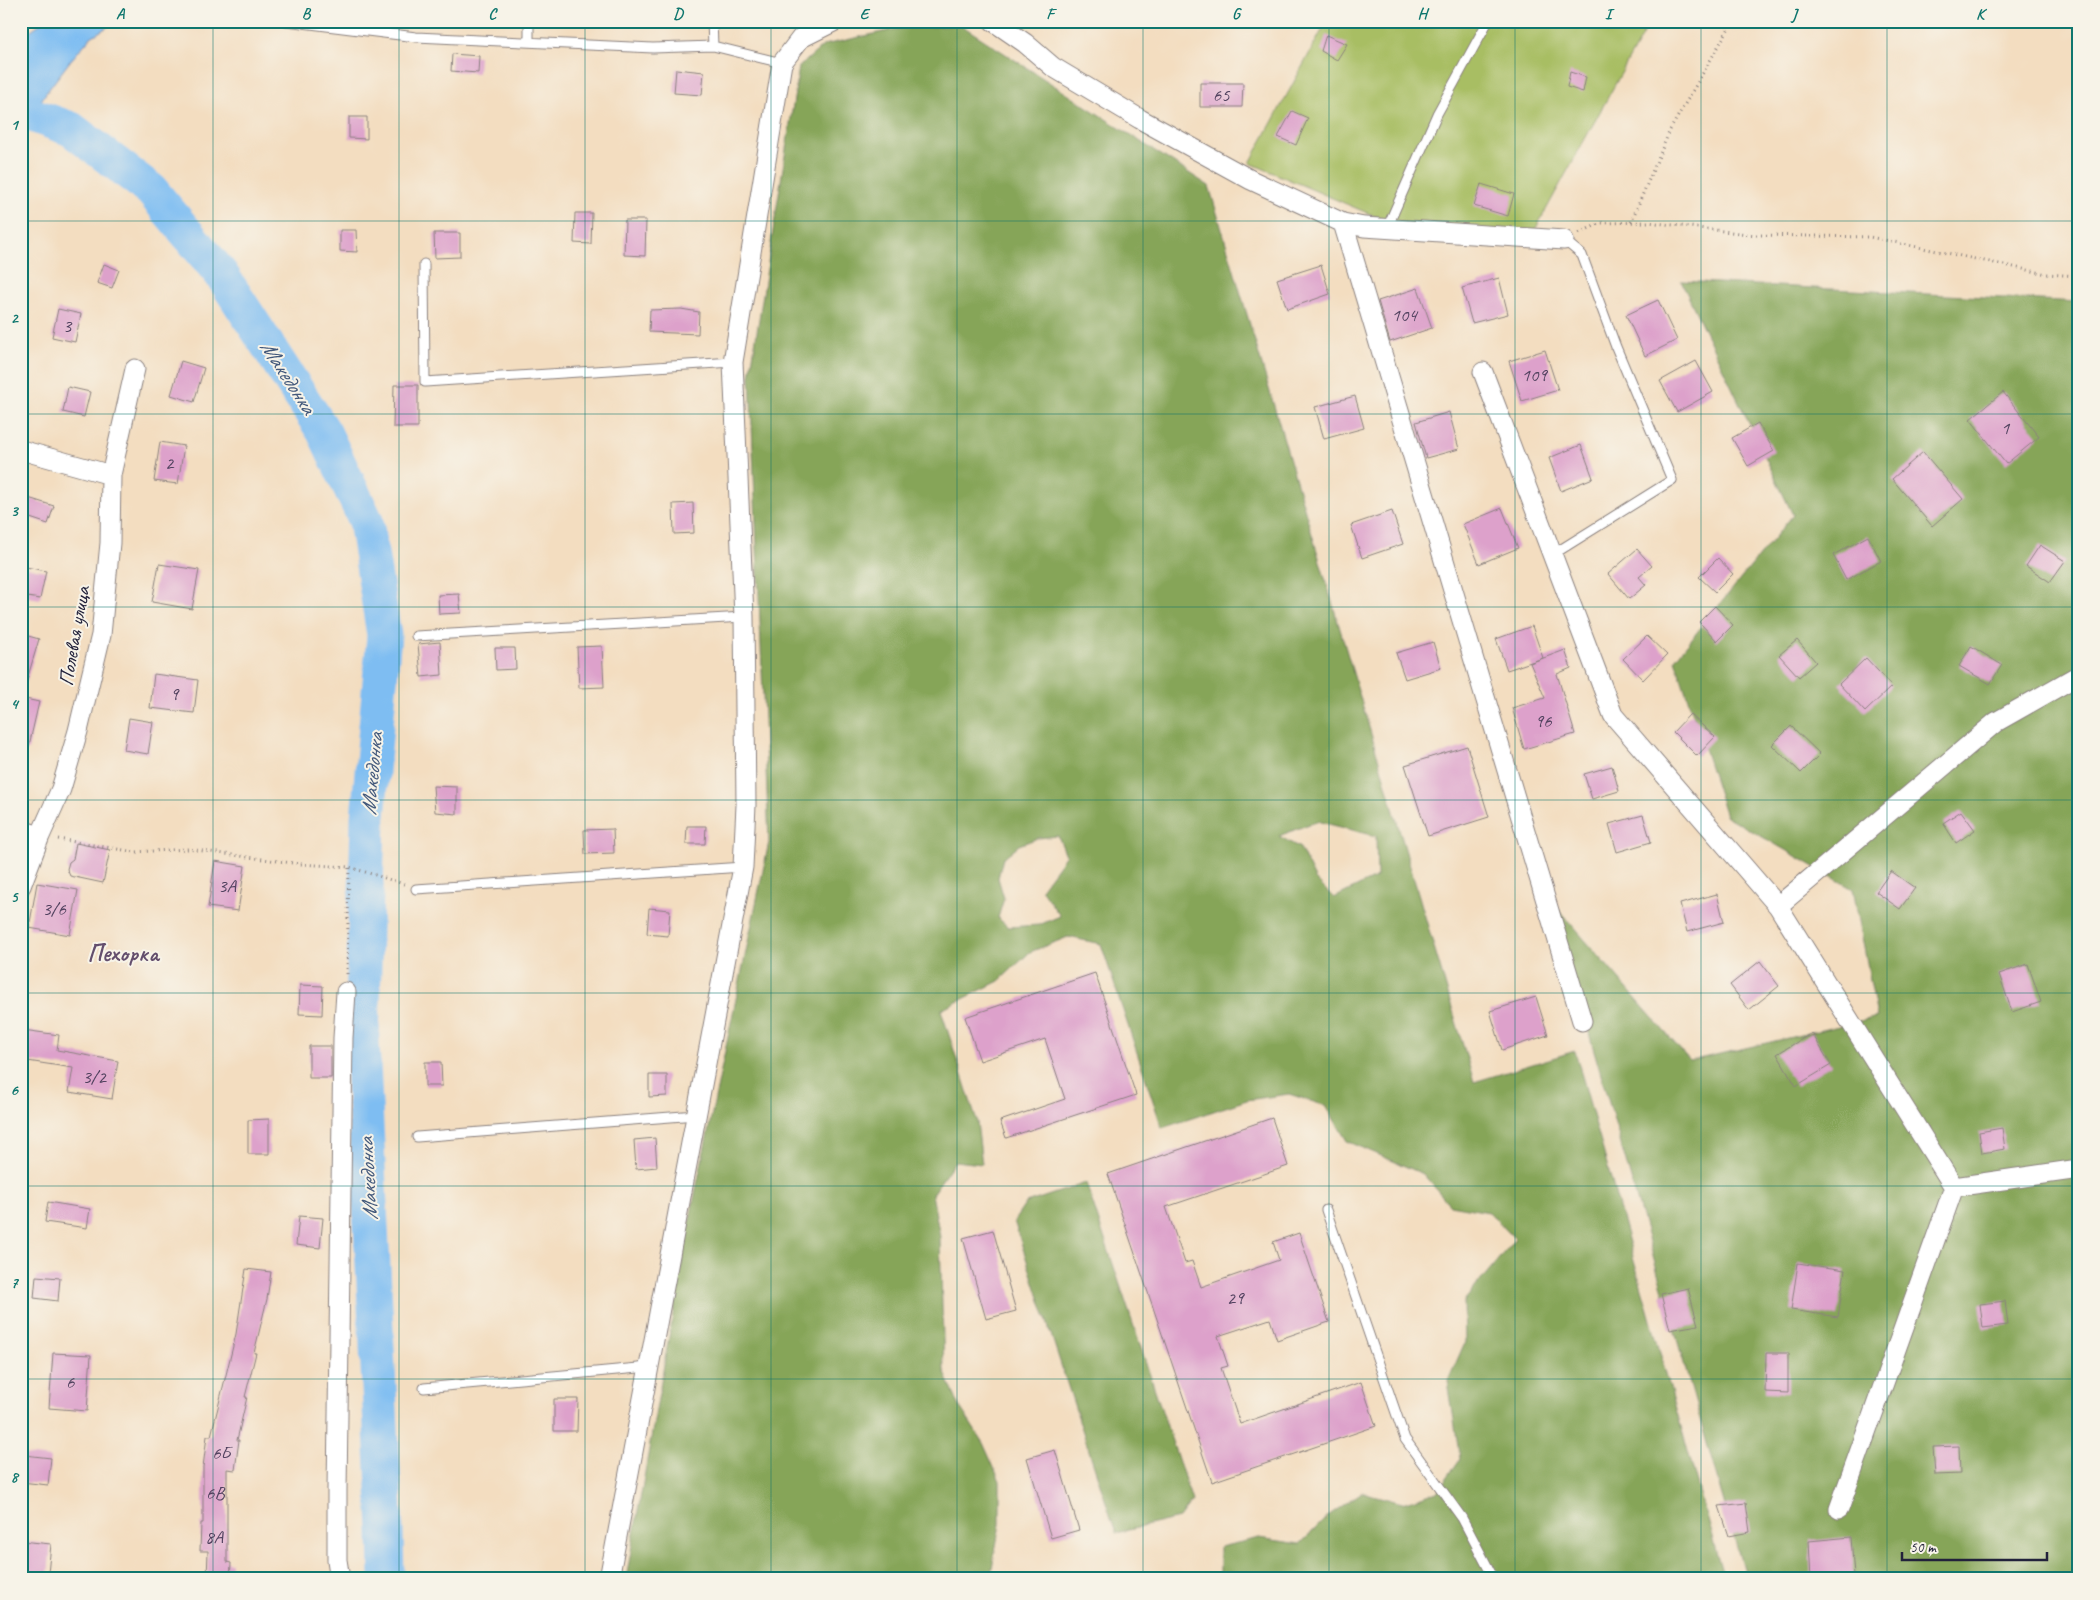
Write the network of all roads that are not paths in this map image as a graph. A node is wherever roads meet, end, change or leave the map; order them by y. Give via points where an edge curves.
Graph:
1 (286, 21) edge
2 (529, 21) edge
3 (712, 21) edge
4 (835, 21) edge
5 (993, 21) edge
6 (1488, 21) edge
7 (812, 27) edge
8 (529, 41) junction
9 (713, 46) junction
10 (782, 63) junction
11 (1343, 223) junction
12 (1387, 228) junction
13 (1564, 240) joint
14 (424, 264) dead end
15 (733, 362) junction
16 (135, 369) dead end
17 (1483, 372) dead end
18 (21, 450) edge
19 (110, 475) junction
20 (1552, 555) junction
21 (744, 617) junction
22 (416, 636) dead end
23 (2079, 675) edge
24 (21, 830) edge
25 (40, 836) junction
26 (743, 867) junction
27 (21, 886) edge
28 (416, 888) dead end
29 (1778, 906) junction
30 (346, 992) road end
31 (1582, 1021) dead end
32 (696, 1115) junction
33 (417, 1137) dead end
34 (2079, 1169) edge
35 (1954, 1187) junction
36 (1326, 1210) dead end
37 (649, 1368) junction
38 (424, 1388) dead end
39 (1839, 1509) dead end
40 (340, 1579) edge
41 (609, 1579) edge
42 (1494, 1579) edge

1 - 8 lane via 416,37
2 - 8 lane
3 - 9 lane
4 - 7 street
5 - 11 street via 1025,42 1053,67 1132,115 1251,180
6 - 12 lane via 1437,114
7 - 10 street
8 - 9 lane via 653,48
9 - 10 lane
10 - 15 street
11 - 12 street
11 - 31 street
12 - 13 street
13 - 20 lane via 1582,255 1616,347 1672,480
14 - 15 lane via 425,382
15 - 21 street
16 - 19 street, Полевая улица
17 - 20 street
18 - 19 street
19 - 25 street, Полевая улица via 110,543 101,635 61,789
20 - 29 street via 1613,715
21 - 22 lane
21 - 26 street via 746,805
23 - 29 street via 1996,722
24 - 25 street
25 - 27 street, Полевая улица
26 - 28 lane
26 - 32 street
29 - 35 street
30 - 40 street via 337,1490
32 - 33 lane
32 - 37 street
34 - 35 street
35 - 39 street
36 - 42 lane via 1405,1439 1462,1518
37 - 38 lane
37 - 41 street

